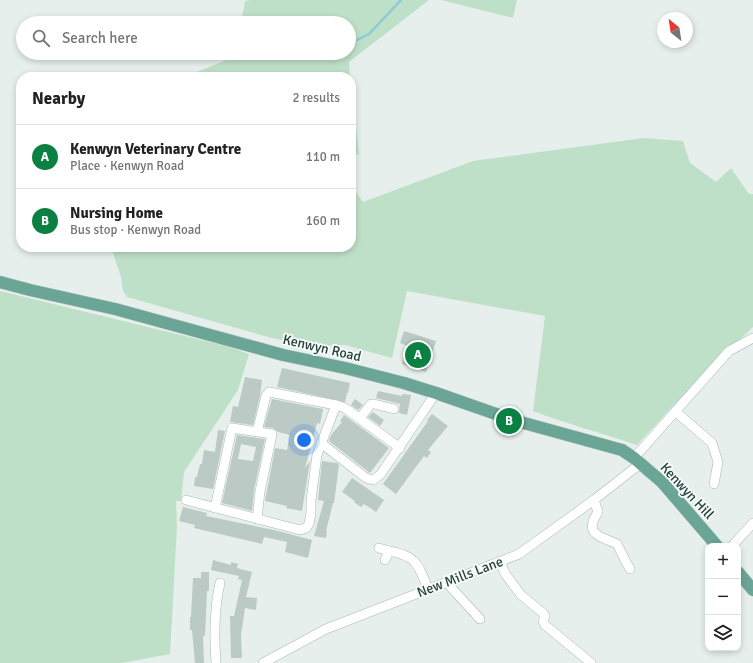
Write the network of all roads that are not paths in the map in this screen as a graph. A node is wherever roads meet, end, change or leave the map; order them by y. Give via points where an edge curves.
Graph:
1 (0, 282) edge
2 (753, 338) edge
3 (436, 393) junction
4 (336, 405) junction
5 (394, 409) dead end
6 (676, 412) junction
7 (360, 418) junction
8 (257, 432) junction
9 (321, 443) junction
10 (400, 448) junction
11 (318, 455) junction
12 (337, 455) junction
13 (637, 461) junction
14 (714, 484) dead end
15 (186, 500) dead end
16 (594, 500) junction
17 (215, 508) junction
18 (258, 519) junction
19 (753, 523) edge
20 (714, 543) edge
21 (735, 543) edge
22 (379, 548) dead end
23 (389, 550) junction
24 (385, 560) dead end
25 (500, 562) junction
26 (630, 569) dead end
27 (741, 576) edge
28 (446, 582) junction
29 (220, 583) dead end
30 (428, 588) junction
31 (753, 590) edge
32 (480, 619) dead end
33 (216, 663) edge
34 (263, 663) edge
35 (590, 663) edge

1 - 3 main road, Kenwyn Road via 115,309
2 - 6 street, New Mills Lane via 729,351
3 - 10 street
3 - 13 main road, Kenwyn Road via 513,420 622,450
4 - 7 street
4 - 8 street via 269,392
4 - 9 street
5 - 7 street via 371,404
6 - 13 street, New Mills Lane
6 - 14 street via 712,443 718,462
7 - 10 street
8 - 17 street via 232,428
8 - 18 street via 272,434 260,491
9 - 11 street
9 - 12 street
10 - 12 street via 380,475 373,480 366,478
11 - 12 street
11 - 18 street via 312,513 306,528 300,530
13 - 16 street, New Mills Lane
13 - 20 main road, Kenwyn Hill via 662,482
15 - 17 street
16 - 25 street, New Mills Lane via 519,554
16 - 26 street via 598,512 592,526 595,533 617,544
17 - 18 street
19 - 21 street
22 - 23 street
23 - 24 street
23 - 30 street via 411,558
25 - 28 street, New Mills Lane
25 - 35 street via 521,595 543,613 545,625
27 - 31 main road
28 - 30 street, New Mills Lane
28 - 32 street
29 - 33 street via 215,628
30 - 34 street, New Mills Lane via 326,629

